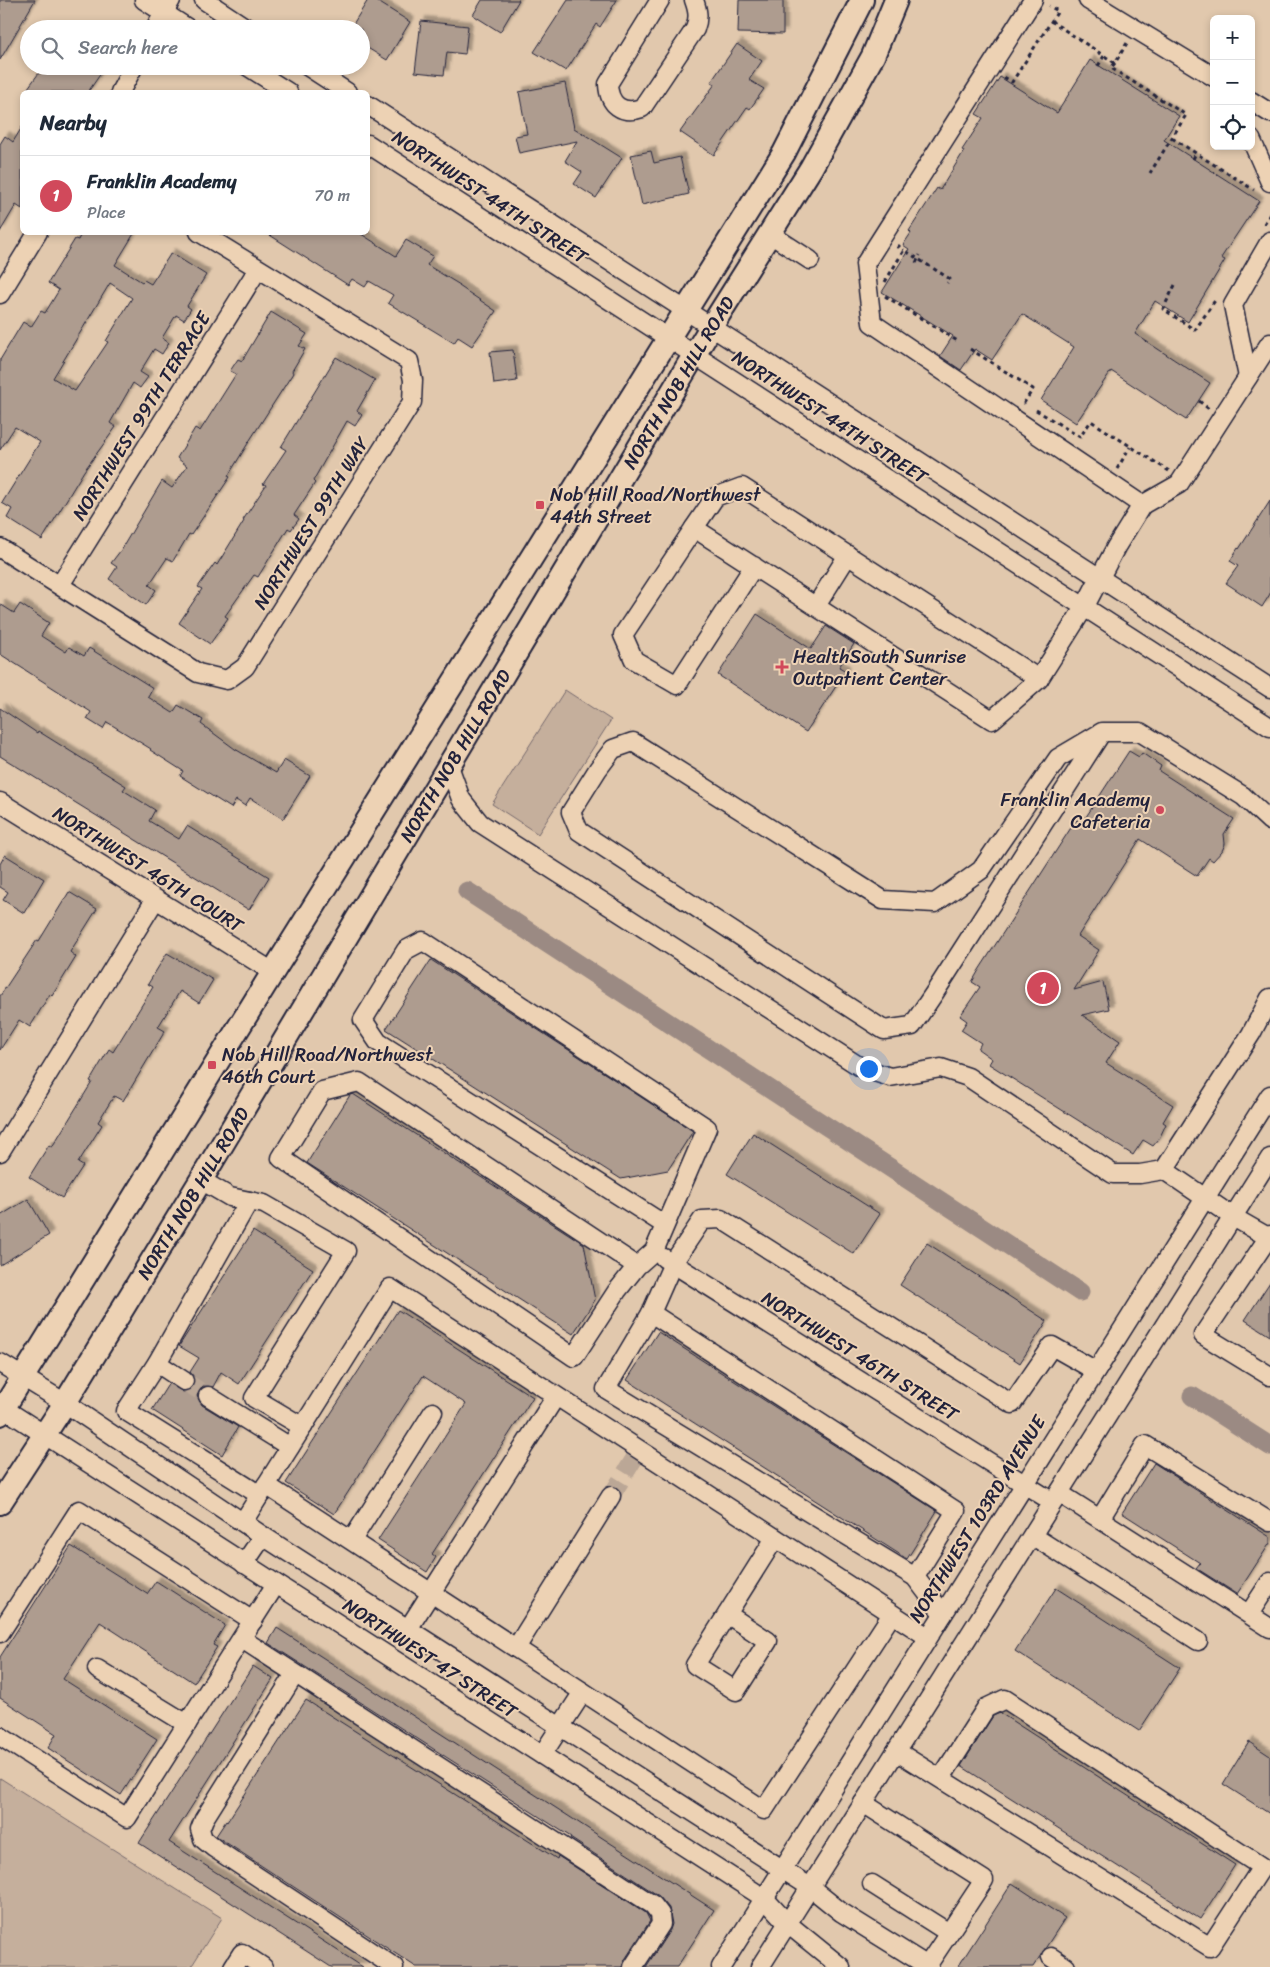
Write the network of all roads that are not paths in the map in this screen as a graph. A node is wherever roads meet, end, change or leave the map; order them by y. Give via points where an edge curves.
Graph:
1 (144, 0) edge
2 (204, 0) edge
3 (660, 0) edge
4 (694, 0) edge
5 (862, 0) edge
6 (896, 0) edge
7 (1033, 0) edge
8 (1088, 0) edge
9 (168, 6) edge
10 (160, 20) edge
11 (181, 20) edge
12 (234, 20) edge
13 (129, 75) edge
14 (261, 75) edge
15 (321, 75) edge
16 (1210, 75) edge
17 (121, 90) edge
18 (285, 90) edge
19 (344, 90) edge
20 (1255, 103) edge
21 (370, 107) edge
22 (1270, 112) edge
23 (370, 145) edge
24 (1254, 150) edge
25 (1264, 188) edge
26 (770, 234) junction
27 (1266, 234) edge
28 (36, 235) edge
29 (204, 235) edge
30 (810, 260) dead end
31 (258, 269) junction
32 (0, 294) edge
33 (686, 311) junction
34 (712, 328) junction
35 (670, 338) junction
36 (1270, 343) edge
37 (696, 355) junction
38 (1248, 377) junction
39 (1142, 505) junction
40 (694, 528) junction
41 (0, 548) edge
42 (848, 556) junction
43 (754, 566) junction
44 (1099, 579) junction
45 (60, 585) junction
46 (816, 606) junction
47 (1085, 606) junction
48 (1039, 679) junction
49 (1270, 688) edge
50 (1270, 727) edge
51 (1102, 732) junction
52 (449, 766) junction
53 (0, 802) edge
54 (1270, 821) edge
55 (156, 900) junction
56 (273, 972) junction
57 (1270, 998) edge
58 (1270, 1095) edge
59 (0, 1152) edge
60 (1270, 1158) edge
61 (1164, 1170) junction
62 (201, 1180) junction
63 (1205, 1198) junction
64 (249, 1201) junction
65 (1233, 1217) junction
66 (665, 1225) junction
67 (1269, 1236) edge
68 (649, 1248) junction
69 (673, 1264) junction
70 (637, 1266) junction
71 (651, 1313) junction
72 (0, 1363) edge
73 (157, 1363) junction
74 (1096, 1371) junction
75 (1270, 1376) edge
76 (24, 1377) junction
77 (184, 1381) tunnel mouth
78 (208, 1396) tunnel mouth
79 (556, 1396) junction
80 (66, 1403) junction
81 (1, 1409) edge
82 (433, 1412) dead end
83 (303, 1427) junction
84 (44, 1435) junction
85 (290, 1447) junction
86 (1024, 1484) junction
87 (263, 1490) junction
88 (611, 1496) tunnel mouth
89 (1056, 1498) junction
90 (0, 1504) edge
91 (1100, 1520) junction
92 (242, 1522) junction
93 (1270, 1522) edge
94 (263, 1536) junction
95 (1033, 1536) junction
96 (775, 1538) junction
97 (352, 1540) junction
98 (244, 1564) junction
99 (914, 1577) junction
100 (1270, 1582) edge
101 (276, 1584) junction
102 (430, 1592) junction
103 (727, 1614) dead end
104 (892, 1614) junction
105 (943, 1614) junction
106 (1249, 1614) junction
107 (253, 1621) junction
108 (1270, 1628) edge
109 (408, 1629) junction
110 (0, 1634) edge
111 (928, 1637) junction
112 (242, 1639) junction
113 (1198, 1641) dead end
114 (516, 1648) junction
115 (98, 1669) dead end
116 (295, 1674) junction
117 (583, 1692) junction
118 (186, 1724) junction
119 (561, 1727) junction
120 (0, 1736) edge
121 (896, 1751) junction
122 (542, 1756) junction
123 (941, 1778) junction
124 (863, 1803) junction
125 (782, 1869) junction
126 (872, 1884) dead end
127 (810, 1887) junction
128 (764, 1898) junction
129 (788, 1924) junction
130 (949, 1933) junction
131 (1051, 1957) dead end
132 (835, 1965) edge
133 (928, 1966) edge
134 (233, 1967) edge
135 (264, 1967) edge
136 (394, 1967) edge
137 (633, 1967) edge
138 (721, 1967) edge
139 (760, 1967) edge
140 (1066, 1967) edge

1 - 9 street
2 - 12 street
3 - 4 street via 608,84 610,98 617,106 629,111 642,108 695,29 698,11
5 - 33 main road, NORTH NOB HILL ROAD via 784,153
6 - 26 main road, NORTH NOB HILL ROAD via 873,56
7 - 39 street via 865,264 872,323
8 - 16 street
9 - 10 street
9 - 11 street
13 - 17 street
14 - 18 street
15 - 19 street
20 - 22 street
21 - 33 street, NORTHWEST 44TH STREET
23 - 35 street, NORTHWEST 44TH STREET
24 - 25 street
26 - 30 street
26 - 34 main road, NORTH NOB HILL ROAD
27 - 38 street via 1232,305
28 - 32 street
29 - 31 street
31 - 45 street, NORTHWEST 99TH TERRACE
31 - 45 street, NORTHWEST 99TH WAY via 409,361 413,380 412,402 244,667 227,680 198,673
33 - 34 street, NORTHWEST 44TH STREET
33 - 35 main road, NORTH NOB HILL ROAD
34 - 37 main road, NORTH NOB HILL ROAD
34 - 44 street, NORTHWEST 44TH STREET
35 - 37 street, NORTHWEST 44TH STREET
35 - 56 main road, NORTH NOB HILL ROAD
36 - 38 street
37 - 47 street, NORTHWEST 44TH STREET
37 - 52 main road, NORTH NOB HILL ROAD
38 - 39 street via 1179,484
39 - 44 street
40 - 42 street via 715,497 742,486
40 - 43 street
40 - 43 street via 623,635 634,660 677,685
41 - 45 street
42 - 46 street
42 - 48 street
43 - 46 street
44 - 47 street
44 - 49 street, NORTHWEST 44TH STREET
46 - 48 street via 992,720
47 - 48 street
47 - 50 street, NORTHWEST 44TH STREET
51 - 51 street via 1058,758 981,870 935,903 883,900 633,742 613,749 572,812 579,831 884,1030 912,1026
51 - 54 street via 1140,732 1243,796
52 - 61 street via 461,800 480,823 862,1068 890,1077 941,1068 968,1077 1113,1174
52 - 62 main road, NORTH NOB HILL ROAD
53 - 55 street, NORTHWEST 46TH COURT
55 - 56 street, NORTHWEST 46TH COURT
55 - 59 street
56 - 76 main road, NORTH NOB HILL ROAD
57 - 61 street via 1251,1034
58 - 63 street, NORTHWEST 103RD AVENUE
60 - 65 street
61 - 63 street
62 - 64 street via 230,1197
62 - 80 main road, NORTH NOB HILL ROAD
63 - 65 street
63 - 74 street, NORTHWEST 103RD AVENUE
64 - 73 street
64 - 83 street via 264,1204 346,1251 254,1398
65 - 67 street
65 - 89 street
66 - 66 street via 707,1128 423,941 406,950 363,1020 378,1042
66 - 68 street
67 - 75 street via 1203,1336
68 - 69 street, NORTHWEST 46TH STREET
68 - 70 street
69 - 71 street
69 - 74 street via 702,1220 721,1219 1012,1404 1052,1346
69 - 86 street, NORTHWEST 46TH STREET
70 - 70 street via 617,1290 574,1357 281,1158 322,1091 359,1082
71 - 99 street via 956,1511
71 - 99 street via 606,1389
72 - 76 street, NORTHWEST 47 STREET
73 - 77 street
73 - 87 street via 126,1411
74 - 86 street, NORTHWEST 103RD AVENUE
76 - 80 street, NORTHWEST 47 STREET
76 - 81 main road, NORTH NOB HILL ROAD
78 - 85 street
79 - 83 street via 390,1288
79 - 96 street via 637,1455
79 - 102 street
80 - 84 main road, NORTH NOB HILL ROAD
80 - 92 street, NORTHWEST 47 STREET
81 - 84 street, NORTHWEST 47 STREET
82 - 97 street
83 - 85 street
84 - 90 main road, NORTH NOB HILL ROAD
84 - 98 street, NORTHWEST 47 STREET
85 - 87 street
86 - 89 street, NORTHWEST 46TH STREET
86 - 105 street, NORTHWEST 103RD AVENUE
87 - 92 street
87 - 97 street
88 - 114 street
89 - 91 street, NORTHWEST 46TH STREET
89 - 95 street
91 - 93 street via 1145,1445
91 - 106 street, NORTHWEST 46TH STREET
92 - 94 street, NORTHWEST 47 STREET
94 - 98 street
94 - 109 street, NORTHWEST 47 STREET
95 - 113 street
95 - 121 street
96 - 103 street
96 - 104 street
97 - 102 street
98 - 101 street, NORTHWEST 47 STREET
99 - 105 street
100 - 106 street
101 - 107 street
101 - 122 street, NORTHWEST 47 STREET
102 - 109 street
102 - 114 street
104 - 111 street
104 - 117 street via 764,1810
105 - 111 street, NORTHWEST 103RD AVENUE
106 - 108 street, NORTHWEST 46TH STREET
107 - 110 street via 80,1510
107 - 112 street
109 - 119 street, NORTHWEST 47 STREET
111 - 125 street, NORTHWEST 103RD AVENUE
112 - 116 street
112 - 118 street
114 - 117 street
115 - 118 street
116 - 136 street via 200,1829 203,1839
116 - 137 street via 653,1905 660,1914 661,1924
117 - 119 street
118 - 120 street via 126,1818
119 - 122 street
119 - 125 street, NORTHWEST 47 STREET
121 - 123 street
121 - 124 street
122 - 128 street, NORTHWEST 47 STREET
123 - 123 street via 1210,1948 1262,1867 1005,1699 986,1708
124 - 127 street
124 - 130 street via 984,1880
125 - 127 street, NORTHWEST 47 STREET
125 - 128 street, NORTHWEST 103RD AVENUE
126 - 130 street
127 - 129 street
127 - 133 street, NORTHWEST 47 STREET via 841,1912
128 - 129 street, NORTHWEST 47 STREET
128 - 138 street, NORTHWEST 103RD AVENUE
129 - 132 street, NORTHWEST 47 STREET
129 - 139 street
130 - 133 street
131 - 140 street
134 - 135 street via 242,1953

